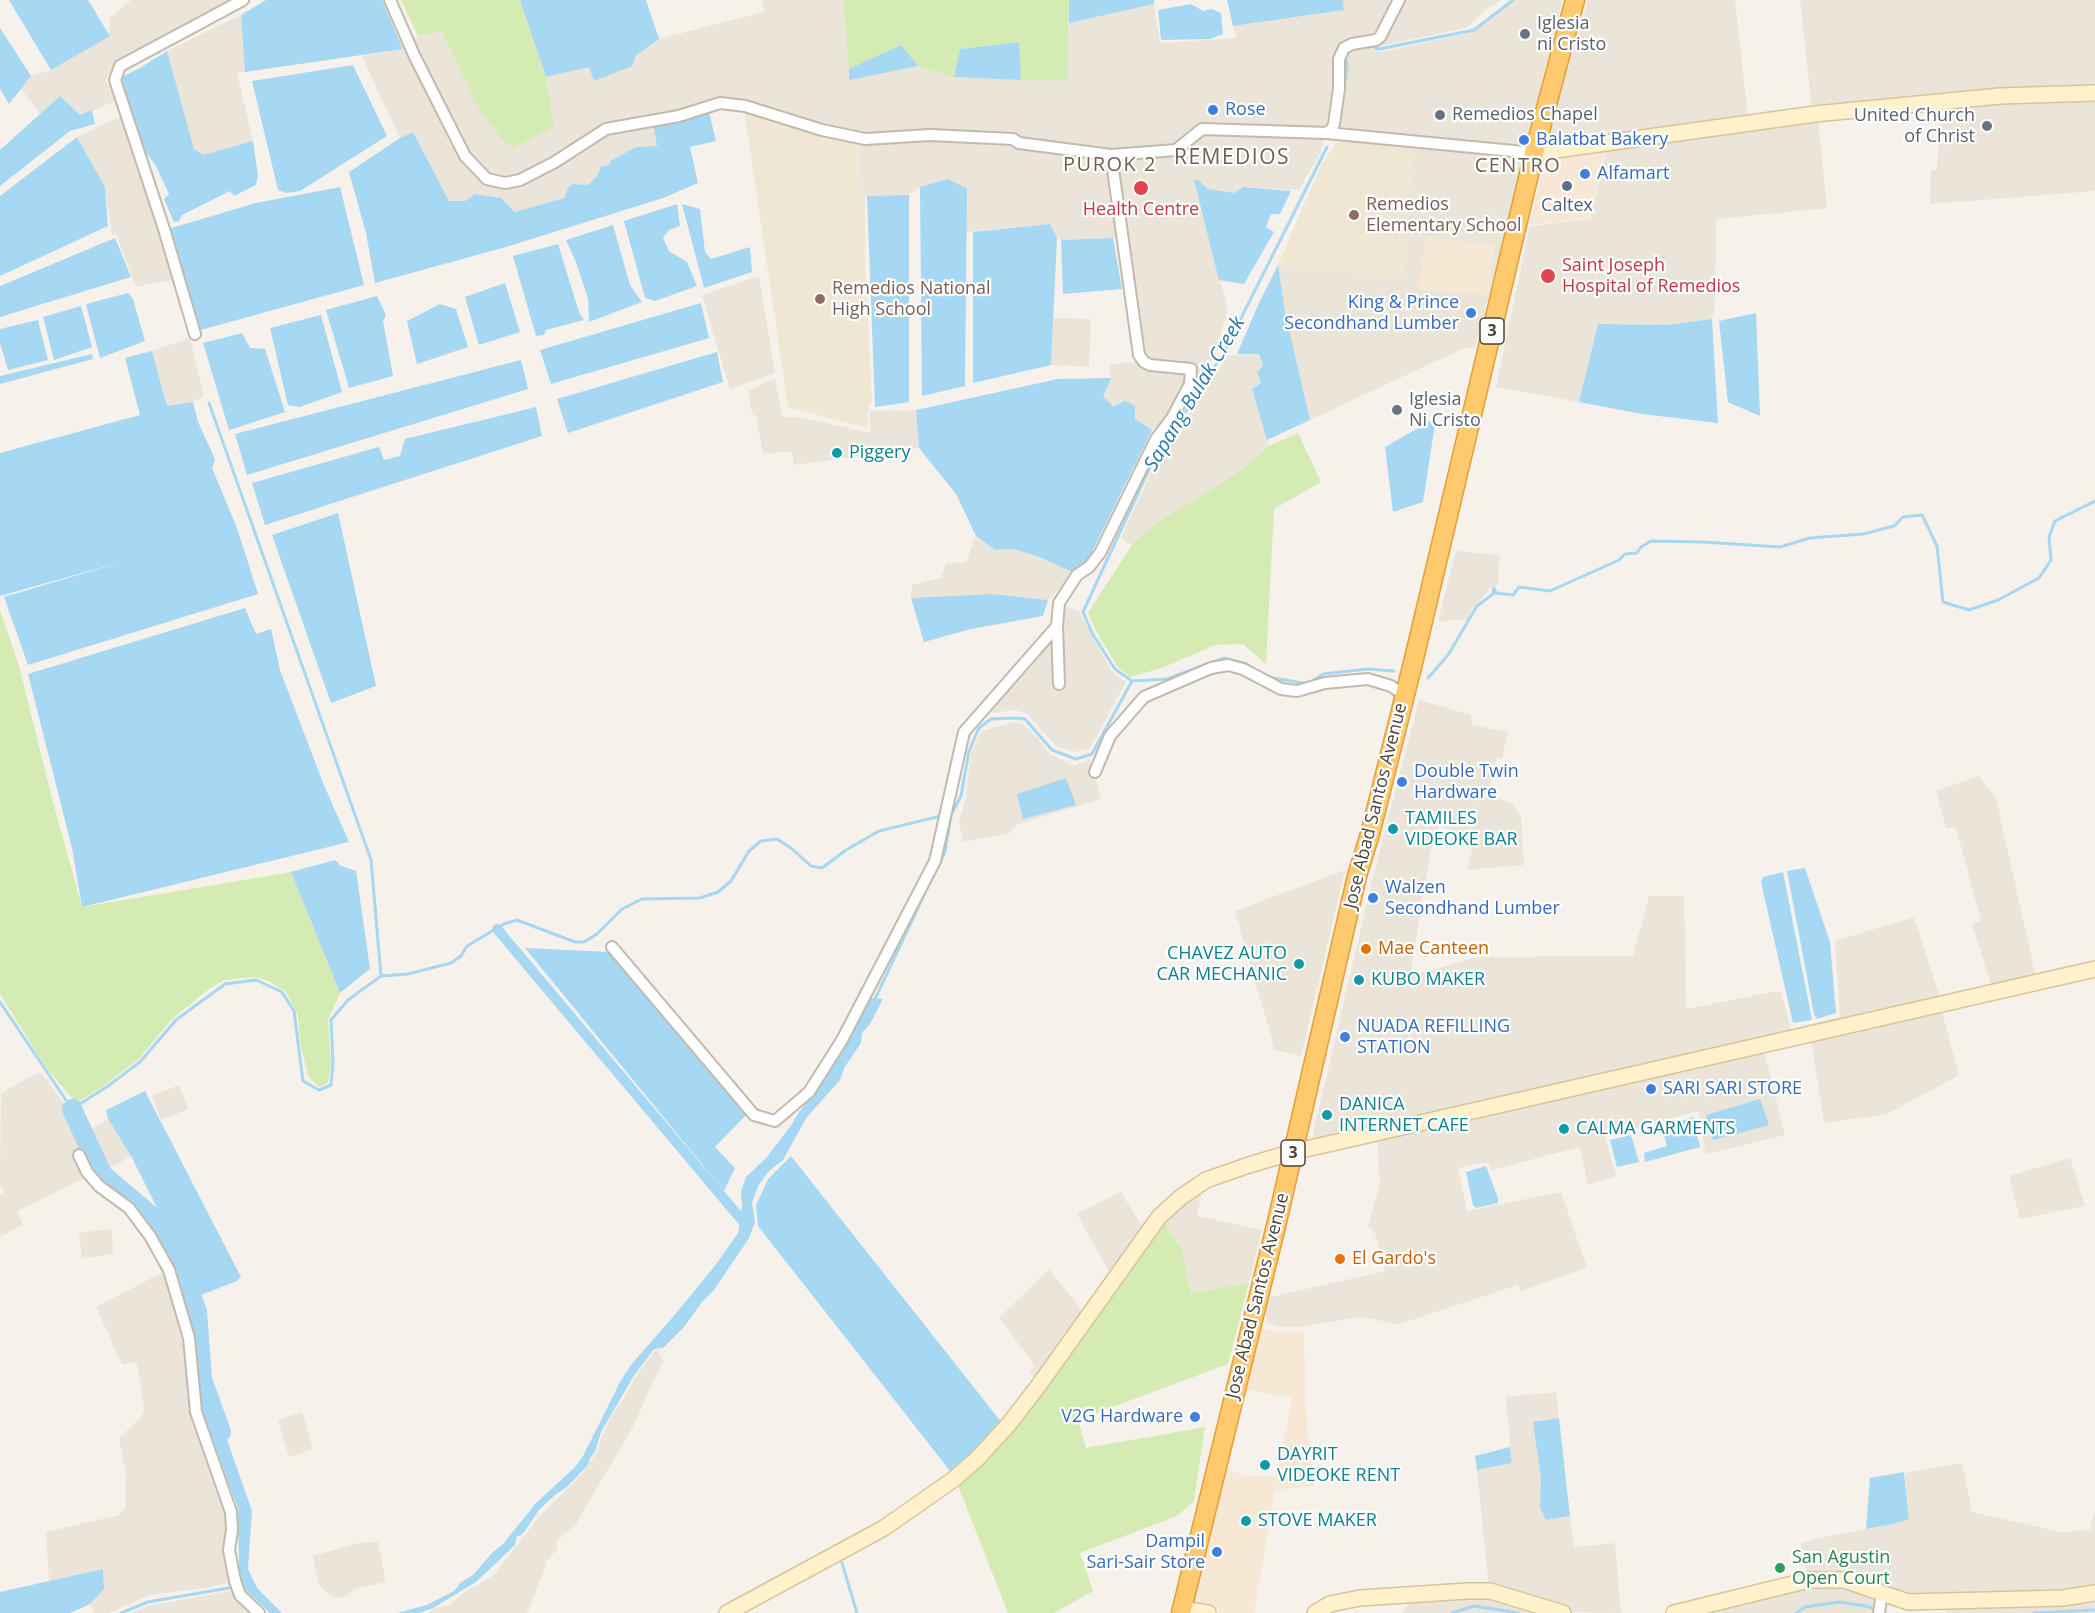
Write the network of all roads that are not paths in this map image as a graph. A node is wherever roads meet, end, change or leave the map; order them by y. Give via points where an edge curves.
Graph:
1 (243, 0) edge
2 (390, 0) edge
3 (1400, 0) edge
4 (1575, 0) edge
5 (2093, 93) edge
6 (1326, 133) junction
7 (1534, 153) junction
8 (1111, 155) junction
9 (195, 334) dead end
10 (1057, 626) junction
11 (1059, 684) dead end
12 (1404, 695) junction
13 (1095, 772) dead end
14 (612, 947) dead end
15 (2095, 969) edge
16 (1293, 1152) junction
17 (79, 1155) dead end
18 (2095, 1593) edge
19 (1881, 1603) edge
20 (1181, 1611) edge
21 (259, 1613) edge
22 (727, 1613) edge
23 (1208, 1613) edge
24 (1316, 1613) edge
25 (1563, 1613) edge
26 (1674, 1613) edge

1 - 9 street via 120,66 115,80
2 - 8 street via 465,156 487,179 505,183 520,180 555,162 606,129 679,116 720,103 745,106 865,139 930,135 1013,139
3 - 6 street via 1380,37 1344,48 1339,59 1334,124
4 - 7 highway, Jose Abad Santos Avenue / 3
5 - 7 street via 2000,96 1815,114
6 - 7 street
6 - 8 street via 1202,129 1176,150
7 - 12 highway, Jose Abad Santos Avenue / 3
8 - 10 street via 1140,355 1150,365 1191,369 1190,384 1156,440 1100,553 1077,575 1059,603
10 - 11 street
10 - 14 street via 964,732 935,861 842,1040 809,1092 775,1121 754,1115
12 - 13 street via 1368,679 1325,682 1297,691 1281,689 1243,669 1228,665 1210,668 1144,697 1110,736
12 - 16 highway, Jose Abad Santos Avenue / 3
15 - 16 street
16 - 20 highway, Jose Abad Santos Avenue / 3
16 - 22 street via 1206,1180 1159,1217 1009,1424 954,1479 884,1528
17 - 21 street via 99,1186 129,1208 169,1270 189,1338 196,1412 231,1512 229,1550 235,1581 240,1595
18 - 19 street via 2063,1598
19 - 26 street via 1844,1580 1809,1580
20 - 23 street
24 - 25 street via 1330,1604 1360,1598 1467,1591 1490,1591

